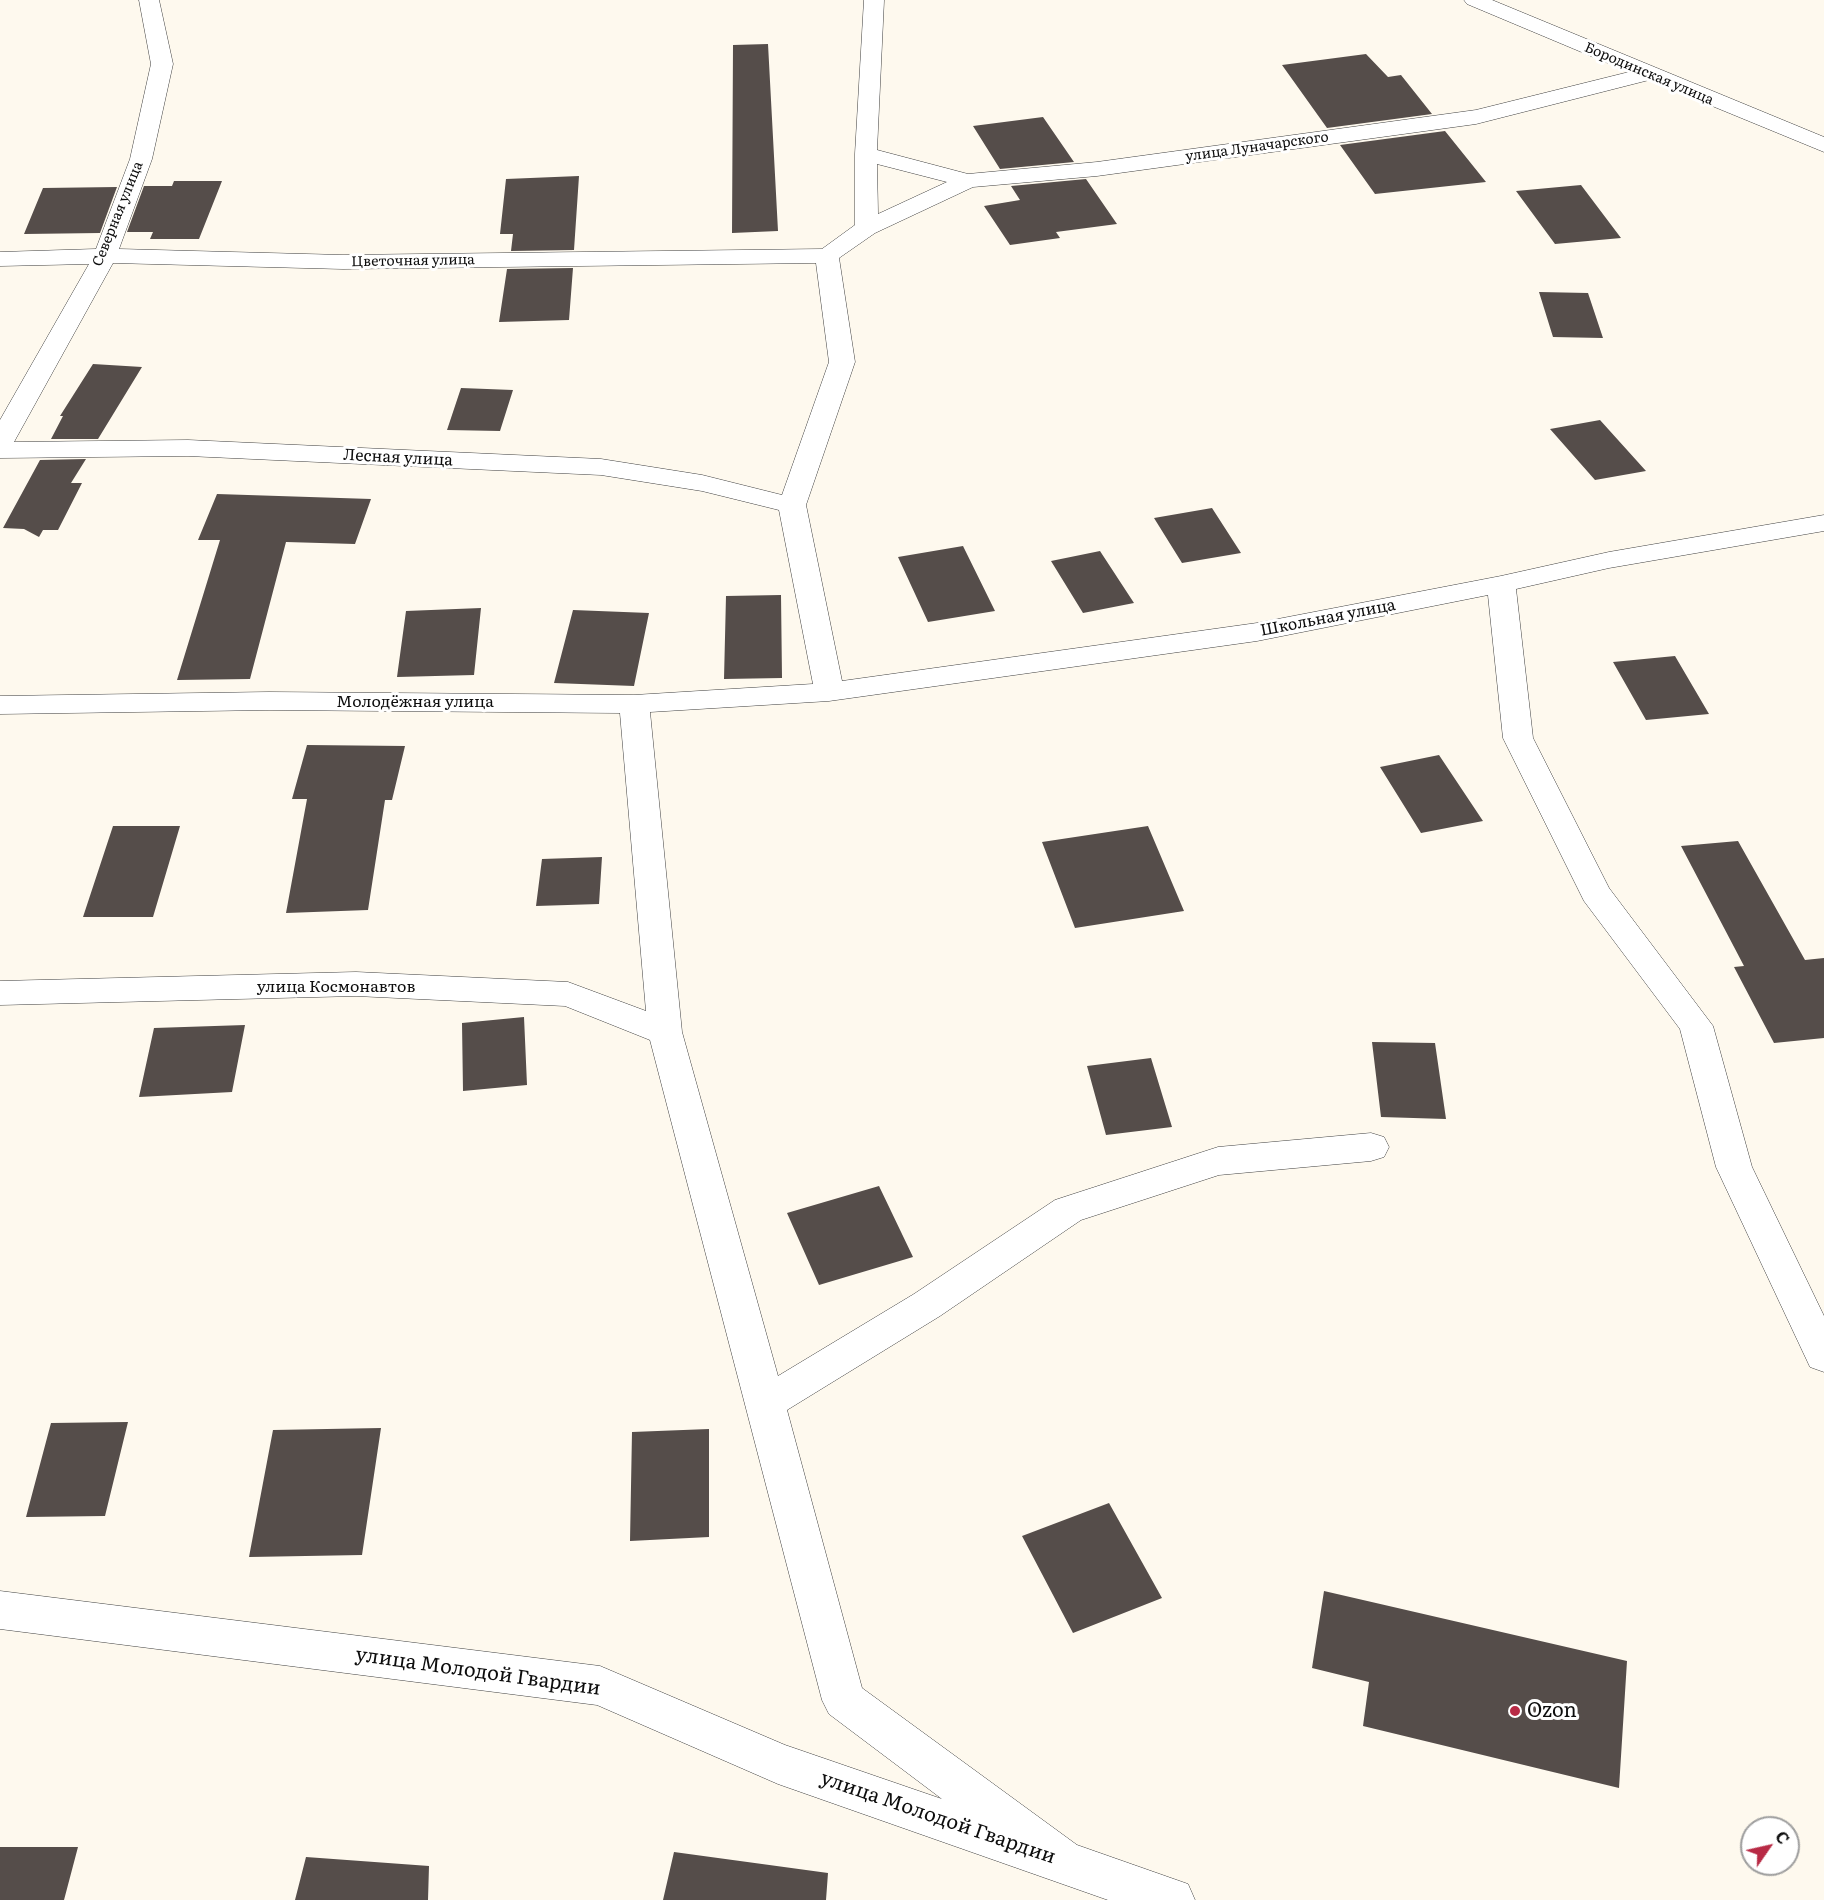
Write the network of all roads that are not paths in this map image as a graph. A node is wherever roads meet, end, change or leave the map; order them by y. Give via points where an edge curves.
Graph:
1 (149, 0) edge
2 (874, 0) edge
3 (1474, 0) edge
4 (1647, 74) junction
5 (1824, 145) edge
6 (866, 154) junction
7 (969, 181) junction
8 (867, 228) junction
9 (827, 255) junction
10 (105, 256) junction
11 (0, 259) edge
12 (0, 443) edge
13 (0, 450) edge
14 (792, 505) junction
15 (1824, 523) edge
16 (1501, 584) junction
17 (829, 692) junction
18 (634, 704) junction
19 (0, 705) edge
20 (0, 993) edge
21 (664, 1032) junction
22 (1371, 1148) dead end
23 (1824, 1356) edge
24 (766, 1403) junction
25 (0, 1610) edge
26 (1063, 1862) junction
27 (1172, 1900) edge

1 - 10 street, Северная улица via 162,64 141,159
2 - 6 street
3 - 4 street, Бородинская улица
4 - 5 street, Бородинская улица
4 - 7 street, улица Луначарского via 1476,117 1097,169
6 - 7 street, улица Луначарского
6 - 8 street
7 - 8 street
8 - 9 street
9 - 10 street, Цветочная улица via 343,262
9 - 14 street via 842,362
10 - 11 street, Цветочная улица
10 - 12 street, Северная улица
13 - 14 street, Лесная улица via 188,448 602,466 702,483
14 - 17 street
15 - 16 street, Школьная улица via 1609,560
16 - 17 street, Школьная улица via 1257,632
16 - 23 street via 1518,738 1595,894 1696,1026 1734,1167
17 - 18 street, Молодёжная улица
18 - 19 street, Молодёжная улица via 270,701
18 - 21 street
20 - 21 street, улица Космонавтов via 356,984 568,994
21 - 24 street
22 - 24 street via 1218,1161 1068,1210 927,1305
24 - 26 street via 844,1700
25 - 26 street, улица Молодой Гвардии via 600,1686 778,1763
26 - 27 street, улица Молодой Гвардии

